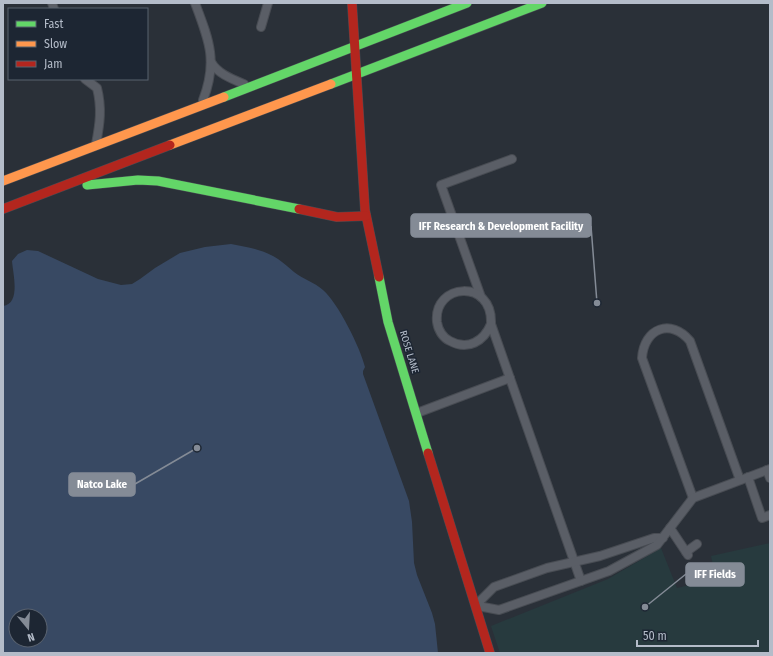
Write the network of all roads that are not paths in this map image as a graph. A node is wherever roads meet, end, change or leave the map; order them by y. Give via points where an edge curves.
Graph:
1 (195, 3) edge
2 (268, 3) edge
3 (352, 3) edge
4 (466, 3) edge
5 (542, 3) edge
6 (261, 27) dead end
7 (354, 48) junction
8 (211, 62) junction
9 (356, 73) junction
10 (86, 80) edge
11 (250, 87) junction
12 (201, 106) junction
13 (96, 146) junction
14 (512, 159) dead end
15 (3, 181) edge
16 (60, 188) junction
17 (3, 209) edge
18 (366, 216) junction
19 (481, 297) junction
20 (491, 324) junction
21 (510, 378) junction
22 (416, 413) junction
23 (769, 470) edge
24 (770, 478) edge
25 (744, 479) junction
26 (693, 498) junction
27 (770, 515) edge
28 (670, 528) junction
29 (663, 538) junction
30 (697, 544) dead end
31 (574, 563) junction
32 (581, 581) junction
33 (476, 605) junction
34 (490, 653) edge

1 - 8 lane via 208,38
2 - 6 lane
3 - 7 main road, ROSE LANE
4 - 7 main road
5 - 9 main road
7 - 9 main road, ROSE LANE
7 - 11 main road
8 - 11 lane via 226,76
8 - 12 lane via 210,80
9 - 16 main road
9 - 18 main road, ROSE LANE
10 - 13 lane via 97,88 100,101 101,116
11 - 12 main road
12 - 13 main road
13 - 15 main road
14 - 19 lane via 441,185
16 - 17 main road
16 - 18 main road via 138,180 158,181 337,217
18 - 22 main road, ROSE LANE via 388,322
19 - 20 lane via 489,307
19 - 20 lane via 469,291 451,294 439,307 437,325 441,334 448,340 456,345 466,346 482,339
20 - 21 lane
21 - 22 lane
21 - 31 lane
22 - 33 main road, ROSE LANE
23 - 24 lane
23 - 25 lane
25 - 26 lane
25 - 26 lane via 690,341 684,334 675,330 659,329 647,340 642,358
25 - 27 lane via 762,518
26 - 28 lane
28 - 29 lane
28 - 30 lane via 687,554
29 - 31 lane via 654,538
29 - 32 lane via 657,545 609,571
31 - 32 lane
31 - 33 lane via 547,568 494,587
32 - 33 lane via 499,610
33 - 34 main road, ROSE LANE

